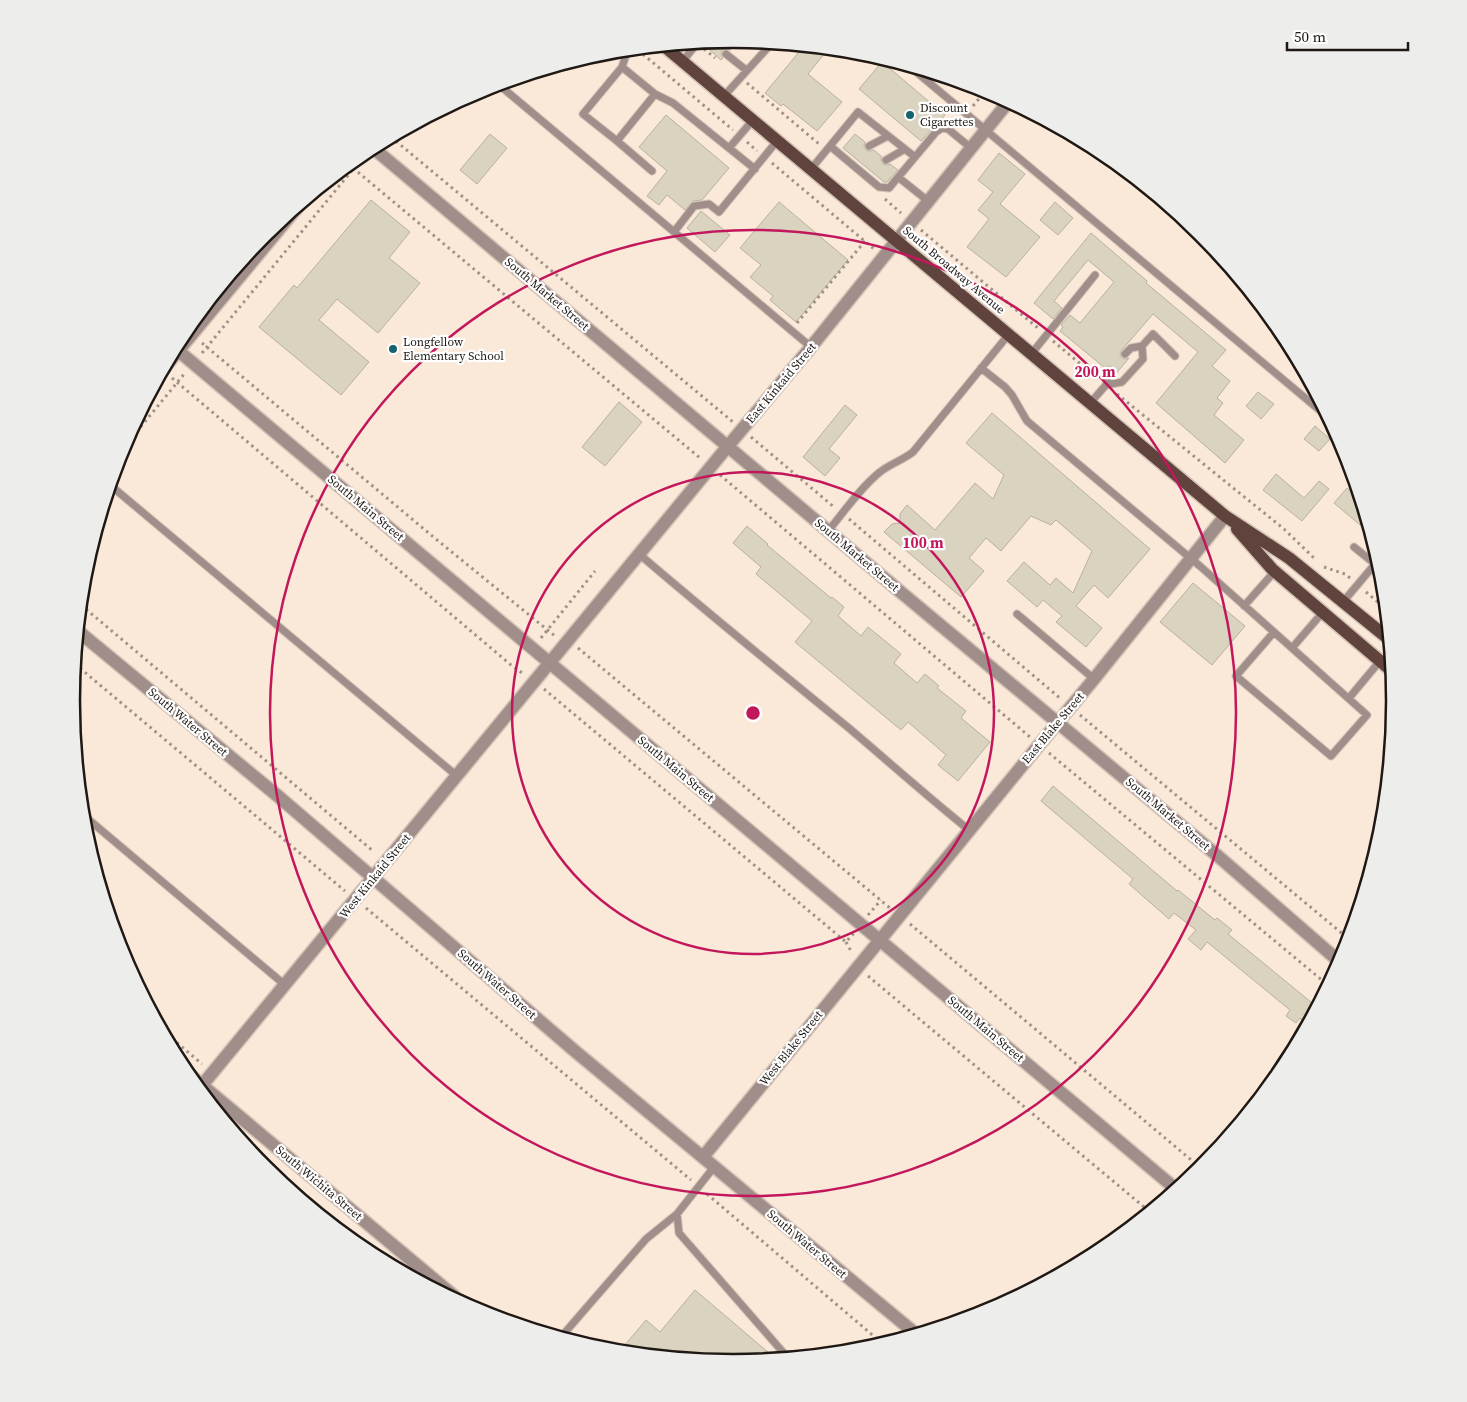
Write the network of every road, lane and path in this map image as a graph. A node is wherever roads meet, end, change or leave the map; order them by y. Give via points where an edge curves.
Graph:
1 (693, 49) edge
2 (766, 49) edge
3 (670, 51) edge
4 (726, 54) dead end
5 (625, 57) edge
6 (683, 61) junction
7 (622, 67) junction
8 (746, 70) junction
9 (919, 75) edge
10 (504, 89) edge
11 (655, 94) junction
12 (724, 96) junction
13 (1005, 107) edge
14 (753, 120) junction
15 (985, 131) junction
16 (888, 136) junction
17 (397, 141) edge
18 (617, 141) junction
19 (777, 141) junction
20 (830, 146) junction
21 (870, 146) dead end
22 (729, 148) junction
23 (971, 148) junction
24 (905, 150) junction
25 (374, 156) edge
26 (914, 157) junction
27 (886, 160) dead end
28 (755, 168) junction
29 (355, 169) edge
30 (811, 169) junction
31 (652, 171) dead end
32 (348, 174) edge
33 (898, 177) junction
34 (928, 201) junction
35 (674, 232) junction
36 (897, 240) junction
37 (865, 241) dead end
38 (242, 270) edge
39 (1095, 274) dead end
40 (202, 321) edge
41 (791, 330) junction
42 (192, 334) edge
43 (1009, 334) junction
44 (1142, 346) junction
45 (207, 347) junction
46 (811, 347) junction
47 (181, 352) edge
48 (1032, 353) junction
49 (1125, 354) dead end
50 (1175, 356) dead end
51 (194, 363) junction
52 (981, 368) junction
53 (1109, 371) dead end
54 (1106, 385) junction
55 (1091, 402) junction
56 (1318, 409) edge
57 (140, 428) edge
58 (742, 429) junction
59 (728, 446) junction
60 (711, 467) junction
61 (116, 490) edge
62 (842, 514) junction
63 (1225, 516) junction
64 (828, 531) junction
65 (1354, 547) dead end
66 (639, 554) junction
67 (1190, 558) junction
68 (1371, 562) edge
69 (1372, 566) edge
70 (595, 571) dead end
71 (1275, 571) junction
72 (1343, 602) junction
73 (1244, 606) junction
74 (87, 610) edge
75 (1322, 612) junction
76 (1016, 614) dead end
77 (548, 630) junction
78 (1274, 632) junction
79 (1383, 635) edge
80 (84, 636) edge
81 (541, 639) dead end
82 (567, 642) junction
83 (1292, 648) junction
84 (1380, 661) junction
85 (550, 663) junction
86 (1386, 666) edge
87 (81, 669) edge
88 (1094, 679) junction
89 (1349, 698) junction
90 (1070, 707) junction
91 (1057, 722) junction
92 (1039, 745) junction
93 (457, 776) junction
94 (92, 822) edge
95 (969, 830) junction
96 (373, 850) dead end
97 (373, 878) junction
98 (355, 899) junction
99 (899, 915) junction
100 (1343, 934) edge
101 (880, 940) junction
102 (846, 942) dead end
103 (1335, 956) edge
104 (859, 965) junction
105 (1324, 982) edge
106 (285, 985) junction
107 (177, 1043) edge
108 (202, 1064) dead end
109 (204, 1083) edge
110 (214, 1098) edge
111 (703, 1157) junction
112 (1195, 1164) edge
113 (714, 1166) junction
114 (1171, 1185) edge
115 (699, 1187) junction
116 (1145, 1208) edge
117 (677, 1214) junction
118 (441, 1286) edge
119 (911, 1330) edge
120 (565, 1332) edge
121 (876, 1338) edge
122 (783, 1352) edge

1 - 6 lane
2 - 8 lane
3 - 6 main road, South Broadway Avenue
4 - 8 lane
5 - 7 lane
6 - 12 main road, South Broadway Avenue
7 - 11 lane
7 - 18 lane via 583,114
8 - 12 lane
9 - 15 lane
10 - 35 lane
11 - 18 lane
11 - 22 lane via 673,103
12 - 14 main road, South Broadway Avenue
13 - 15 street, East Kinkaid Street
14 - 19 main road, South Broadway Avenue
14 - 22 lane
15 - 23 street, East Kinkaid Street
15 - 56 lane
16 - 20 lane via 858,112
16 - 21 lane
16 - 24 lane
17 - 58 path
18 - 31 lane
19 - 28 lane
19 - 30 main road, South Broadway Avenue
20 - 30 lane
20 - 33 lane via 866,172 879,187 889,188
22 - 28 lane
23 - 26 lane via 948,129 942,128
23 - 34 street, East Kinkaid Street
24 - 26 lane
24 - 27 lane
25 - 59 street, South Market Street
26 - 33 lane
28 - 35 lane via 719,212 709,204 694,206
29 - 60 path
30 - 36 main road, South Broadway Avenue
32 - 45 path
33 - 34 lane
34 - 36 street, East Kinkaid Street
35 - 41 lane
36 - 43 main road, South Broadway Avenue
36 - 46 street, East Kinkaid Street
37 - 41 path
38 - 40 street
39 - 48 lane
41 - 46 lane
42 - 45 path
43 - 48 main road, South Broadway Avenue
43 - 52 lane
44 - 49 lane via 1131,348
44 - 50 lane via 1153,334
44 - 54 lane via 1143,359 1138,365 1122,382
45 - 51 path
45 - 77 path
46 - 58 street, East Kinkaid Street
47 - 51 street, South Main Street
48 - 55 main road, South Broadway Avenue
51 - 57 path
51 - 85 street, South Main Street
52 - 62 lane via 913,452 870,480
52 - 67 lane via 1012,395 1027,421
53 - 54 lane
54 - 55 lane
55 - 63 main road, South Broadway Avenue
58 - 59 street, East Kinkaid Street
58 - 62 path
59 - 60 street, East Kinkaid Street
59 - 64 street, South Market Street
60 - 66 street, East Kinkaid Street
60 - 92 path
61 - 93 lane
62 - 64 lane
62 - 90 path
63 - 67 street, East Blake Street
63 - 71 main road, South Broadway Avenue
63 - 72 main road, South Broadway Avenue via 1289,558
64 - 91 street, South Market Street
65 - 68 lane
66 - 82 street, East Kinkaid Street
66 - 95 lane
67 - 73 lane
67 - 88 street, East Blake Street
69 - 72 lane
70 - 77 path
71 - 73 lane
71 - 75 main road, South Broadway Avenue
72 - 79 main road, South Broadway Avenue
73 - 78 lane
74 - 96 path
75 - 83 lane
75 - 84 main road, South Broadway Avenue
76 - 88 lane
77 - 81 path
77 - 82 path
78 - 83 lane
78 - 89 lane via 1236,676 1330,756 1368,715
80 - 97 street, South Water Street
82 - 85 street, East Kinkaid Street
82 - 99 path via 581,650
83 - 89 lane
84 - 86 main road, South Broadway Avenue
84 - 89 lane
85 - 93 street, West Kinkaid Street
85 - 101 street, South Main Street
87 - 98 path
88 - 90 street, East Blake Street
90 - 91 street, East Blake Street
90 - 100 path
91 - 92 street, East Blake Street
91 - 103 street, South Market Street
92 - 95 street, East Blake Street
92 - 105 path
93 - 97 street, West Kinkaid Street
94 - 106 lane
95 - 99 street, East Blake Street
97 - 98 street, West Kinkaid Street
97 - 111 street, South Water Street
98 - 106 street, West Kinkaid Street
98 - 115 path
99 - 101 street, East Blake Street
99 - 112 path
101 - 104 street, West Blake Street
101 - 114 street, South Main Street
102 - 104 path
104 - 111 street, West Blake Street
104 - 116 path via 864,973
106 - 109 street, West Kinkaid Street
107 - 108 path
110 - 118 street, South Wichita Street
111 - 113 street, South Water Street
113 - 115 lane
113 - 119 street, South Water Street
115 - 117 lane
115 - 121 path
117 - 120 lane via 646,1239
117 - 122 lane via 679,1233

